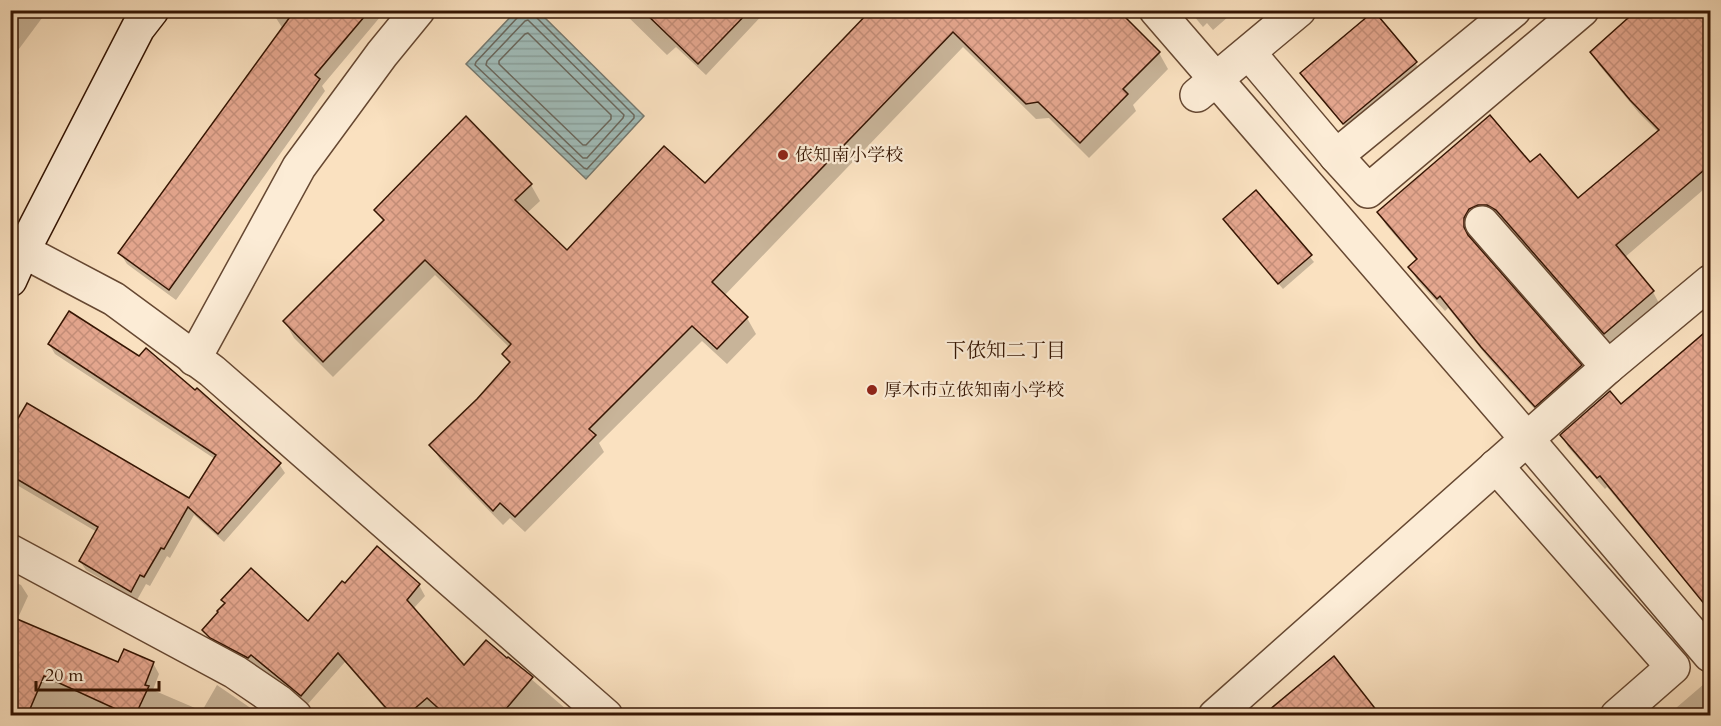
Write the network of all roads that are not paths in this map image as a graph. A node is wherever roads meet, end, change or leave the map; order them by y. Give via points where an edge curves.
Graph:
1 (152, 10) edge
2 (418, 10) edge
3 (1156, 10) edge
4 (1299, 10) edge
5 (1514, 10) edge
6 (1582, 10) edge
7 (1249, 52) junction
8 (1206, 87) junction
9 (1336, 156) junction
10 (1482, 223) dead end
11 (15, 258) edge
12 (1710, 282) edge
13 (194, 358) junction
14 (1608, 367) junction
15 (1527, 440) junction
16 (1496, 466) junction
17 (10, 551) edge
18 (1710, 655) edge
19 (295, 716) edge
20 (606, 716) edge
21 (1215, 716) edge
22 (1617, 716) edge

1 - 11 street via 138,28
2 - 13 street via 299,167
3 - 8 street
4 - 7 street
5 - 9 street
6 - 9 street via 1368,191
7 - 8 street
7 - 9 street
8 - 15 street
10 - 14 street
11 - 13 street via 114,299
12 - 14 street
13 - 20 street
14 - 15 street
15 - 16 street
15 - 18 street
16 - 21 street
16 - 22 street via 1673,667
17 - 19 street via 235,672

